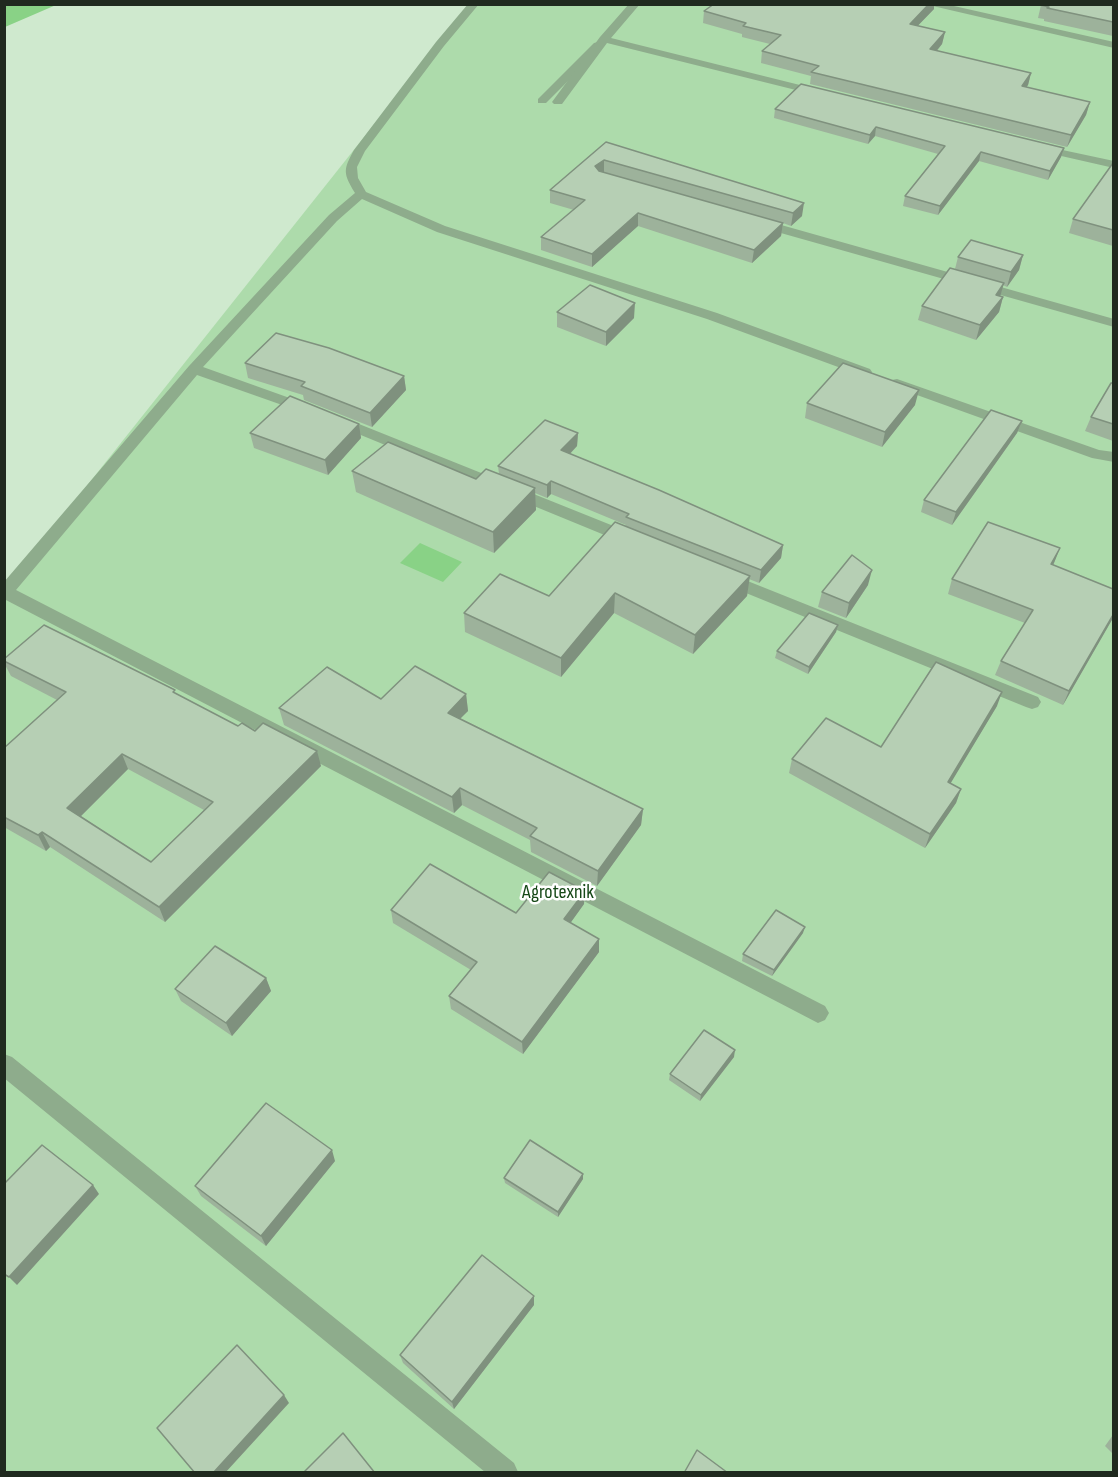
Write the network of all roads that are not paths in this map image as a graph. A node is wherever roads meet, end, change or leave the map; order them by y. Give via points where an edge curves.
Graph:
1 (474, 4) edge
2 (635, 4) edge
3 (929, 4) edge
4 (604, 39) junction
5 (1113, 45) edge
6 (834, 97) edge
7 (542, 101) dead end
8 (558, 102) dead end
9 (1027, 145) edge
10 (1113, 165) edge
11 (361, 194) junction
12 (750, 220) edge
13 (1113, 322) edge
14 (194, 369) junction
15 (1113, 457) edge
16 (646, 546) edge
17 (712, 573) edge
18 (5, 592) edge
19 (1032, 702) dead end
20 (818, 1013) dead end
21 (4, 1064) edge
22 (505, 1473) edge

1 - 11 street via 360,150 351,167
2 - 4 street
3 - 5 street
4 - 6 street
4 - 7 street
4 - 8 street
9 - 10 street
11 - 14 street via 333,218
11 - 15 street via 441,229 712,316 1097,455
12 - 13 street
14 - 16 street via 305,408
14 - 18 street
17 - 19 street
18 - 20 street
21 - 22 street

